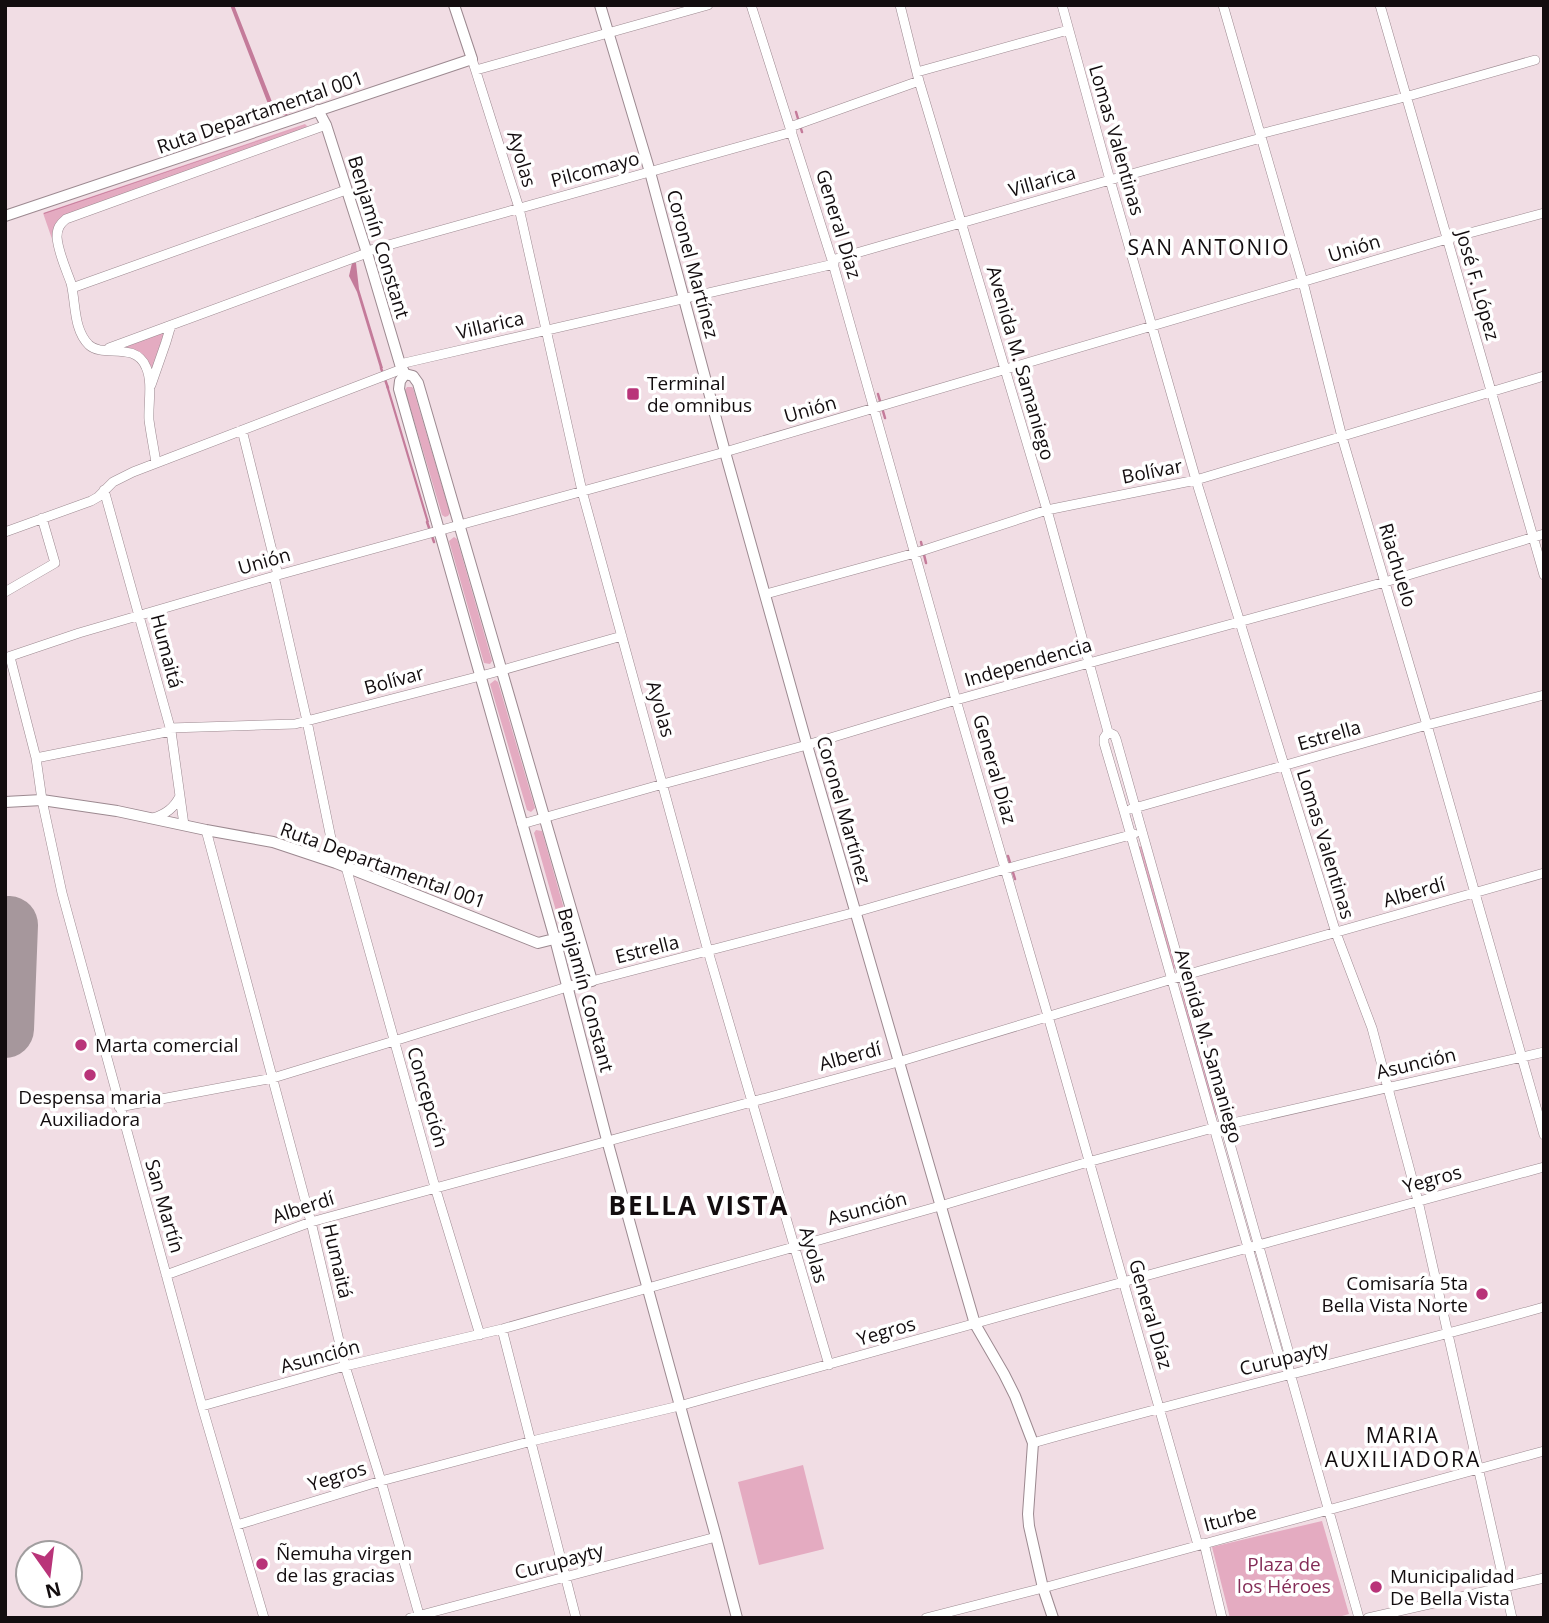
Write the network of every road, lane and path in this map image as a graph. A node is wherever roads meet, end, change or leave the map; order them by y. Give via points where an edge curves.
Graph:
1 (454, 5) edge
2 (600, 5) edge
3 (708, 5) edge
4 (751, 5) edge
5 (901, 5) edge
6 (1062, 5) edge
7 (1223, 5) edge
8 (1380, 5) edge
9 (1068, 30) junction
10 (609, 34) junction
11 (1535, 60) dead end
12 (474, 65) junction
13 (918, 76) junction
14 (1405, 97) junction
15 (318, 110) junction
16 (326, 125) junction
17 (795, 127) junction
18 (1261, 136) junction
19 (650, 172) junction
20 (1110, 180) junction
21 (346, 190) junction
22 (519, 208) junction
23 (1544, 213) edge
24 (5, 216) edge
25 (962, 223) junction
26 (1447, 239) junction
27 (367, 252) junction
28 (837, 260) junction
29 (1303, 282) junction
30 (72, 288) junction
31 (684, 298) junction
32 (170, 325) junction
33 (1152, 326) junction
34 (546, 330) junction
35 (104, 349) junction
36 (402, 369) junction
37 (1004, 371) junction
38 (1544, 376) edge
39 (149, 390) junction
40 (1491, 391) junction
41 (879, 407) junction
42 (243, 430) junction
43 (1342, 437) junction
44 (724, 452) junction
45 (156, 463) junction
46 (1196, 480) junction
47 (104, 490) junction
48 (582, 491) junction
49 (1047, 510) junction
50 (42, 518) junction
51 (459, 525) junction
52 (5, 532) edge
53 (434, 532) junction
54 (1544, 534) edge
55 (1533, 537) junction
56 (920, 551) junction
57 (276, 575) junction
58 (1544, 575) edge
59 (1385, 582) junction
60 (5, 592) edge
61 (765, 594) junction
62 (139, 615) junction
63 (1239, 622) junction
64 (622, 636) junction
65 (8, 658) edge
66 (1089, 663) junction
67 (501, 670) junction
68 (480, 676) junction
69 (1544, 695) edge
70 (962, 699) junction
71 (307, 721) junction
72 (1427, 725) junction
73 (170, 729) junction
74 (1108, 732) junction
75 (807, 745) junction
76 (36, 758) junction
77 (1284, 766) junction
78 (663, 783) junction
79 (180, 796) junction
80 (42, 800) junction
81 (5, 802) edge
82 (1135, 808) junction
83 (1124, 811) junction
84 (152, 818) junction
85 (545, 818) junction
86 (522, 824) junction
87 (184, 825) junction
88 (206, 830) junction
89 (1142, 832) junction
90 (1131, 835) junction
91 (341, 865) junction
92 (1010, 867) junction
93 (1544, 873) edge
94 (1474, 893) junction
95 (856, 912) junction
96 (578, 933) junction
97 (1336, 933) junction
98 (555, 939) junction
99 (708, 951) junction
100 (1182, 976) junction
101 (1172, 979) junction
102 (592, 981) junction
103 (567, 987) junction
104 (1048, 1016) junction
105 (394, 1041) junction
106 (1544, 1052) edge
107 (1521, 1056) junction
108 (898, 1062) junction
109 (273, 1078) junction
110 (1388, 1087) junction
111 (752, 1101) junction
112 (119, 1107) junction
113 (1224, 1125) junction
114 (1214, 1128) junction
115 (1544, 1135) edge
116 (607, 1140) junction
117 (1088, 1162) junction
118 (1544, 1167) edge
119 (435, 1187) junction
120 (1418, 1201) junction
121 (940, 1206) junction
122 (311, 1222) junction
123 (1258, 1245) junction
124 (793, 1246) junction
125 (1248, 1248) junction
126 (166, 1275) junction
127 (1123, 1282) junction
128 (647, 1289) junction
129 (1544, 1307) edge
130 (975, 1324) junction
131 (502, 1329) junction
132 (1448, 1334) junction
133 (480, 1335) junction
134 (829, 1365) junction
135 (345, 1366) junction
136 (1289, 1370) junction
137 (202, 1406) junction
138 (679, 1406) junction
139 (1159, 1407) junction
140 (532, 1441) junction
141 (1032, 1443) junction
142 (1544, 1451) edge
143 (1479, 1469) junction
144 (381, 1481) junction
145 (1328, 1509) junction
146 (237, 1525) junction
147 (716, 1537) junction
148 (1201, 1544) junction
149 (566, 1577) junction
150 (1544, 1578) edge
151 (1505, 1587) junction
152 (1043, 1588) junction
153 (417, 1617) edge
154 (264, 1618) edge
155 (576, 1618) edge
156 (737, 1618) edge
157 (926, 1618) edge
158 (1053, 1618) edge
159 (1222, 1618) edge
160 (1359, 1618) edge
161 (1368, 1618) edge
162 (1512, 1618) edge

1 - 12 street
2 - 10 street, Coronel Martínez
3 - 10 street
4 - 17 street, General Díaz
5 - 13 street, Avenida M. Samaniego
6 - 9 street, Lomas Valentinas
7 - 18 street, Riachuelo
8 - 14 street, José F. López
9 - 13 street, Pilcomayo
9 - 20 street, Lomas Valentinas
10 - 12 street
10 - 19 street, Coronel Martínez
11 - 14 street, Villarica
12 - 15 street, Ruta Departamental 001
12 - 22 street, Ayolas
13 - 17 street, Pilcomayo
13 - 25 street, Avenida M. Samaniego
14 - 18 street, Villarica
14 - 26 street, José F. López
15 - 16 street, Benjamín Constant
15 - 24 street, Ruta Departamental 001
16 - 21 street, Benjamín Constant
16 - 30 street via 66,219 57,234
17 - 19 street, Pilcomayo
17 - 28 street, General Díaz
18 - 20 street, Villarica
18 - 29 street, Riachuelo
19 - 22 street, Pilcomayo
19 - 31 street, Coronel Martínez
20 - 25 street, Villarica
20 - 33 street, Lomas Valentinas
21 - 27 street, Benjamín Constant
21 - 30 street
22 - 27 street, Pilcomayo
22 - 34 street, Ayolas
23 - 26 street, Unión
25 - 28 street, Villarica
25 - 37 street, Avenida M. Samaniego
26 - 29 street, Unión
26 - 40 street, José F. López
27 - 32 street, Pilcomayo
27 - 36 street, Benjamín Constant
28 - 31 street, Villarica
28 - 41 street, General Díaz
29 - 33 street, Unión
29 - 43 street, Riachuelo
30 - 35 street via 83,336 93,348
31 - 34 street, Villarica
31 - 44 street, Coronel Martínez
32 - 35 street, Pilcomayo
32 - 39 street
33 - 37 street, Unión
33 - 46 street, Lomas Valentinas
34 - 36 street, Villarica
34 - 48 street, Ayolas
35 - 39 street via 139,357 149,374
36 - 42 street, Villarica
36 - 51 street, Benjamín Constant via 418,383
36 - 53 street, Benjamín Constant via 399,388
37 - 41 street, Unión
37 - 49 street, Avenida M. Samaniego
38 - 40 street, Bolívar
39 - 45 street
40 - 43 street, Bolívar
40 - 55 street, José F. López
41 - 44 street, Unión
41 - 56 street, General Díaz
42 - 45 street, Villarica
42 - 57 street, Concepción
43 - 46 street, Bolívar
43 - 59 street, Riachuelo
44 - 48 street, Unión
44 - 61 street, Coronel Martínez
45 - 47 street, Villarica
46 - 49 street, Bolívar
46 - 63 street, Lomas Valentinas
47 - 50 street, Villarica via 91,501
47 - 62 street, Humaitá
48 - 51 street, Unión
48 - 64 street, Ayolas
49 - 56 street, Bolívar
49 - 66 street, Avenida M. Samaniego
50 - 52 street, Villarica
50 - 60 street via 55,564
51 - 53 street, Unión
51 - 67 street, Benjamín Constant
53 - 57 street, Unión
53 - 68 street, Benjamín Constant
54 - 55 street, Independencia
55 - 58 street, José F. López
55 - 59 street, Independencia
56 - 61 street, Bolívar
56 - 70 street, General Díaz
57 - 62 street, Unión
57 - 71 street, Concepción
59 - 63 street, Independencia
59 - 72 street, Riachuelo
61 - 75 street, Coronel Martínez
62 - 65 street, Unión
62 - 73 street, Humaitá
63 - 66 street, Independencia
63 - 77 street, Lomas Valentinas
64 - 67 street, Bolívar
64 - 78 street, Ayolas
65 - 76 street, San Martín
66 - 70 street, Independencia
66 - 74 street, Avenida M. Samaniego
67 - 68 street, Bolívar
67 - 85 street, Benjamín Constant
68 - 71 street, Bolívar
68 - 86 street, Benjamín Constant
69 - 72 street, Estrella
70 - 75 street, Independencia
70 - 92 street, General Díaz
71 - 73 street, Bolívar
71 - 91 street, Concepción
72 - 77 street, Estrella
72 - 94 street, Riachuelo
73 - 76 street, Bolívar
73 - 79 street, Humaitá
74 - 82 street, Avenida M. Samaniego via 1116,739
74 - 83 street, Avenida M. Samaniego via 1104,743
75 - 78 street, Independencia
75 - 95 street, Coronel Martínez
76 - 80 street, San Martín
77 - 82 street, Estrella
77 - 97 street, Lomas Valentinas
78 - 85 street, Independencia
78 - 99 street, Ayolas
79 - 84 street via 170,811
79 - 87 street, Humaitá
80 - 81 street, Ruta Departamental 001
80 - 84 street, Ruta Departamental 001
80 - 112 street, San Martín
82 - 83 street, Estrella
82 - 89 street, Avenida M. Samaniego
83 - 90 street, Avenida M. Samaniego
84 - 87 street, Ruta Departamental 001
85 - 86 street, Independencia
85 - 96 street, Benjamín Constant
86 - 98 street, Benjamín Constant
87 - 88 street, Ruta Departamental 001
88 - 91 street, Ruta Departamental 001 via 273,842
88 - 109 street, Humaitá
89 - 90 street, Estrella
89 - 100 street, Avenida M. Samaniego
90 - 92 street, Estrella
90 - 101 street, Avenida M. Samaniego
91 - 98 street, Ruta Departamental 001 via 538,943
91 - 105 street, Concepción
92 - 95 street, Estrella
92 - 104 street, General Díaz
93 - 94 street, Alberdí
94 - 97 street, Alberdí
94 - 107 street, Riachuelo
95 - 99 street, Estrella
95 - 108 street, Coronel Martínez
96 - 98 street, Ruta Departamental 001
96 - 102 street, Benjamín Constant
97 - 100 street, Alberdí
97 - 110 street, Lomas Valentinas via 1372,1028
98 - 103 street, Benjamín Constant
99 - 102 street, Estrella
99 - 111 street, Ayolas
100 - 101 street, Alberdí
100 - 113 street, Avenida M. Samaniego
101 - 104 street, Alberdí
101 - 114 street, Avenida M. Samaniego
102 - 103 street, Estrella
103 - 105 street, Estrella
103 - 116 street, Benjamín Constant
104 - 108 street, Alberdí
104 - 117 street, General Díaz
105 - 109 street, Estrella
105 - 119 street, Concepción
106 - 107 street, Asunción
107 - 110 street, Asunción
107 - 115 street, Riachuelo
108 - 111 street, Alberdí
108 - 121 street, Coronel Martínez
109 - 112 street, Estrella
109 - 122 street, Humaitá
110 - 113 street, Asunción
110 - 120 street, Lomas Valentinas
111 - 116 street, Alberdí
111 - 124 street, Ayolas
112 - 126 street, San Martín
113 - 114 street, Asunción
113 - 123 street, Avenida M. Samaniego
114 - 117 street, Asunción
114 - 125 street, Avenida M. Samaniego
116 - 119 street, Alberdí
116 - 128 street, Benjamín Constant
117 - 121 street, Asunción
117 - 127 street, General Díaz
118 - 120 street, Yegros
119 - 122 street, Alberdí
119 - 133 street, Concepción
120 - 123 street, Yegros
120 - 132 street, Lomas Valentinas
121 - 124 street, Asunción
121 - 130 street, Coronel Martínez
122 - 126 street, Alberdí
122 - 135 street, Humaitá
123 - 125 street, Yegros
123 - 136 street, Avenida M. Samaniego via 1290,1357
124 - 128 street, Asunción
124 - 134 street, Ayolas
125 - 127 street, Yegros
125 - 136 street, Avenida M. Samaniego via 1280,1360
126 - 137 street, San Martín
127 - 130 street, Yegros
127 - 139 street, General Díaz
128 - 131 street, Asunción
128 - 138 street, Benjamín Constant
129 - 132 street, Curupayty
130 - 134 street, Yegros
130 - 141 street, Coronel Martínez via 1015,1396
131 - 133 street, Asunción
131 - 140 street
132 - 136 street, Curupayty
132 - 143 street, Lomas Valentinas
133 - 135 street, Asunción
134 - 138 street, Yegros
135 - 137 street, Asunción
135 - 144 street, Humaitá
136 - 139 street, Curupayty
136 - 145 street, Avenida M. Samaniego
137 - 146 street, San Martín
138 - 140 street, Yegros
138 - 147 street, Benjamín Constant
139 - 141 street, Curupayty
139 - 148 street, General Díaz
140 - 144 street, Yegros
140 - 149 street
141 - 152 street, Coronel Martínez via 1028,1514
142 - 143 street, Iturbe
143 - 145 street, Iturbe
143 - 151 street, Lomas Valentinas
144 - 146 street, Yegros
144 - 153 street, Humaitá
145 - 148 street, Iturbe
145 - 160 street, Avenida M. Samaniego
146 - 154 street, San Martín
147 - 149 street, Curupayty
147 - 156 street, Benjamín Constant
148 - 152 street, Iturbe
148 - 159 street, General Díaz
149 - 153 street, Curupayty
149 - 155 street
150 - 151 street
151 - 161 street
151 - 162 street, Lomas Valentinas
152 - 157 street, Iturbe
152 - 158 street, Coronel Martínez

